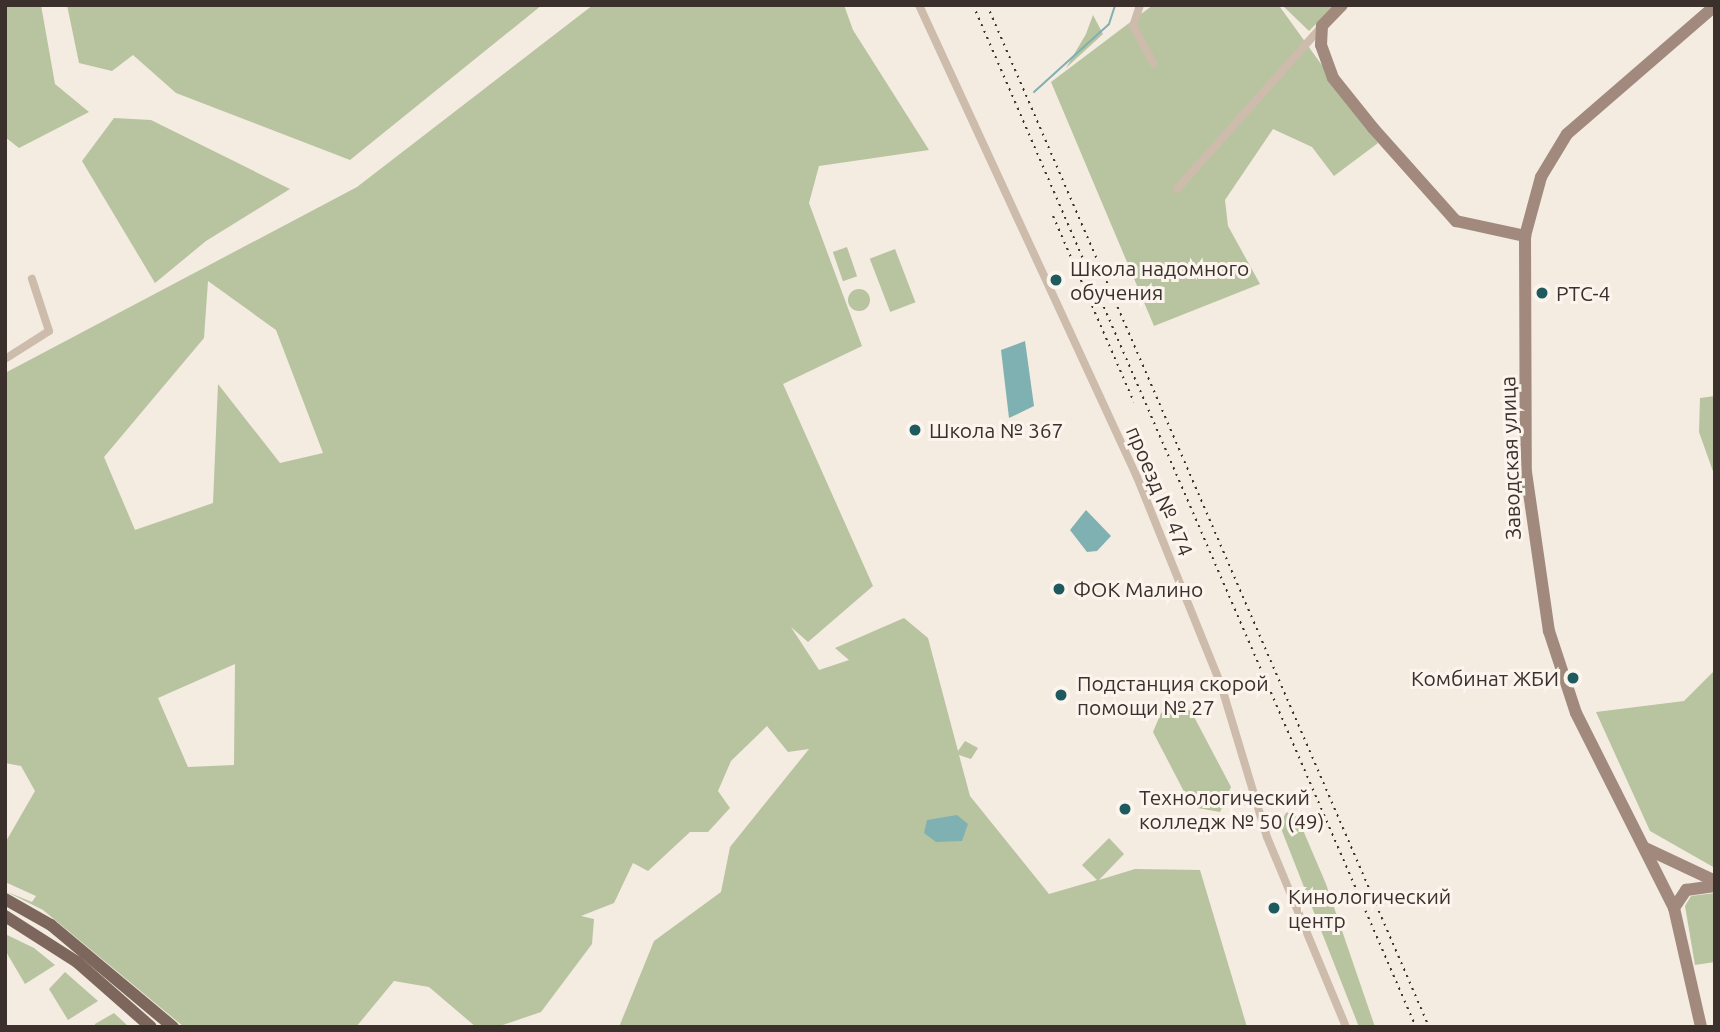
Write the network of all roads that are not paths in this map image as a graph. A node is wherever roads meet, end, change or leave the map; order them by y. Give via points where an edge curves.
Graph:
1 (919, 5) edge
2 (1140, 5) edge
3 (1342, 5) edge
4 (1715, 6) edge
5 (1322, 26) junction
6 (1154, 64) dead end
7 (1177, 189) dead end
8 (1525, 236) junction
9 (32, 279) dead end
10 (5, 359) edge
11 (1644, 848) junction
12 (1715, 884) edge
13 (5, 899) edge
14 (1674, 908) junction
15 (5, 916) edge
16 (131, 1010) junction
17 (151, 1027) edge
18 (162, 1027) edge
19 (173, 1027) edge
20 (1346, 1027) edge
21 (1701, 1027) edge

1 - 20 street, проезд № 474 via 1052,287 1221,685 1267,837
2 - 6 street via 1133,26
3 - 5 street
4 - 8 street, Заводская улица via 1567,134 1541,177
5 - 7 street
5 - 8 street via 1321,45 1333,78 1450,216 1463,226
8 - 11 street, Заводская улица via 1525,472 1532,549 1549,631 1576,713
9 - 10 street via 49,331
11 - 12 street
11 - 14 street, Заводская улица
12 - 14 street via 1686,890
13 - 19 main road via 51,925
14 - 21 street, Заводская улица
15 - 16 main road via 42,936
16 - 17 main road
16 - 18 main road via 141,1009

